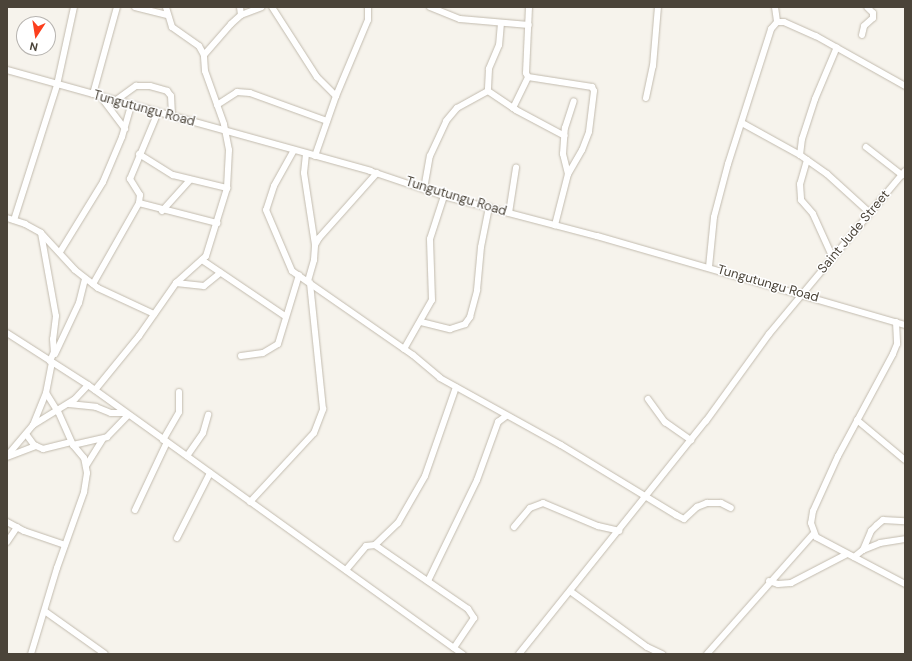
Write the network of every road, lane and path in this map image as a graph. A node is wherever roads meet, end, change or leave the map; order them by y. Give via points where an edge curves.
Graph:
1 (74, 7) edge
2 (117, 7) edge
3 (135, 7) edge
4 (166, 7) edge
5 (240, 7) edge
6 (262, 7) edge
7 (272, 7) edge
8 (368, 7) edge
9 (430, 7) edge
10 (529, 7) edge
11 (658, 7) edge
12 (775, 7) edge
13 (867, 7) edge
14 (167, 15) junction
15 (241, 15) junction
16 (777, 22) junction
17 (501, 23) junction
18 (529, 25) junction
19 (862, 34) dead end
20 (837, 47) junction
21 (204, 55) junction
22 (7, 70) edge
23 (528, 77) junction
24 (57, 85) junction
25 (905, 86) edge
26 (488, 90) junction
27 (93, 94) junction
28 (336, 96) junction
29 (101, 97) junction
30 (646, 98) dead end
31 (115, 100) junction
32 (574, 101) dead end
33 (131, 105) junction
34 (218, 105) junction
35 (513, 108) junction
36 (158, 112) junction
37 (172, 116) junction
38 (327, 121) junction
39 (742, 123) junction
40 (125, 129) junction
41 (225, 132) junction
42 (565, 136) junction
43 (866, 147) dead end
44 (294, 150) junction
45 (140, 154) junction
46 (306, 154) junction
47 (800, 155) junction
48 (315, 156) junction
49 (807, 160) junction
50 (516, 168) dead end
51 (377, 173) junction
52 (903, 173) edge
53 (568, 174) junction
54 (190, 180) junction
55 (227, 188) junction
56 (424, 189) junction
57 (444, 196) junction
58 (139, 203) junction
59 (489, 207) junction
60 (162, 211) junction
61 (870, 212) junction
62 (508, 213) junction
63 (7, 218) edge
64 (14, 220) junction
65 (217, 224) junction
66 (555, 225) junction
67 (41, 233) junction
68 (315, 245) junction
69 (60, 252) junction
70 (833, 258) junction
71 (202, 260) junction
72 (709, 267) junction
73 (220, 273) junction
74 (299, 275) junction
75 (85, 279) junction
76 (309, 282) junction
77 (93, 284) junction
78 (176, 284) junction
79 (802, 294) junction
80 (154, 314) junction
81 (285, 316) junction
82 (421, 322) junction
83 (896, 322) junction
84 (905, 325) edge
85 (7, 333) edge
86 (404, 350) junction
87 (54, 355) junction
88 (241, 356) dead end
89 (51, 362) junction
90 (88, 384) junction
91 (456, 387) junction
92 (95, 390) junction
93 (179, 392) dead end
94 (46, 393) junction
95 (648, 399) dead end
96 (69, 404) junction
97 (58, 412) junction
98 (127, 414) junction
99 (208, 415) dead end
100 (506, 416) junction
101 (857, 420) junction
102 (33, 425) junction
103 (26, 434) junction
104 (103, 439) junction
105 (691, 440) junction
106 (165, 441) junction
107 (72, 444) junction
108 (36, 446) junction
109 (7, 456) edge
110 (187, 456) junction
111 (905, 460) edge
112 (86, 466) junction
113 (210, 473) junction
114 (646, 495) junction
115 (250, 502) junction
116 (731, 508) dead end
117 (135, 510) dead end
118 (905, 521) edge
119 (7, 522) edge
120 (17, 527) junction
121 (514, 527) dead end
122 (619, 531) junction
123 (813, 534) junction
124 (177, 538) dead end
125 (905, 538) edge
126 (7, 542) edge
127 (65, 545) junction
128 (375, 545) junction
129 (863, 550) junction
130 (847, 554) junction
131 (854, 557) junction
132 (346, 570) junction
133 (769, 581) junction
134 (428, 582) junction
135 (905, 584) edge
136 (570, 591) junction
137 (46, 612) junction
138 (454, 648) junction
139 (32, 654) edge
140 (105, 654) edge
141 (463, 654) edge
142 (520, 654) edge
143 (662, 654) edge
144 (707, 654) edge

1 - 24 street
2 - 27 street
3 - 14 street
4 - 14 street
5 - 15 street
6 - 15 street
7 - 28 street via 317,77
8 - 28 street via 368,20
9 - 17 street via 460,19
10 - 18 street
11 - 30 street via 653,66
12 - 16 street
13 - 19 street via 874,15 864,26
14 - 21 street via 172,27 199,46
15 - 21 street
16 - 20 street via 784,22
16 - 39 street via 771,30
17 - 18 street
17 - 26 street via 499,44 489,68
18 - 23 street via 526,73
20 - 25 street
20 - 47 street via 812,106
21 - 34 street via 205,71
22 - 24 street, Tungutungu Road
23 - 35 street
23 - 53 street via 592,86 594,91 589,132
24 - 27 street, Tungutungu Road
24 - 64 street
26 - 35 street
26 - 56 street via 456,108 446,121 430,156
27 - 29 street, Tungutungu Road
28 - 38 street
29 - 31 street, Tungutungu Road
29 - 40 street
31 - 33 street, Tungutungu Road
31 - 37 street via 136,86 150,86 166,91 171,96
32 - 42 street
33 - 36 street, Tungutungu Road
33 - 40 street
34 - 38 street via 237,92 250,93
34 - 41 street
35 - 42 street
36 - 37 street, Tungutungu Road
36 - 45 street
37 - 41 street, Tungutungu Road
38 - 48 street
39 - 47 street
39 - 72 street via 718,199
40 - 69 street via 103,182
41 - 44 street, Tungutungu Road
41 - 55 street via 229,166
42 - 53 street via 563,154
43 - 52 street
44 - 46 street, Tungutungu Road
44 - 74 street via 274,186 266,210 280,239 288,264
45 - 54 street via 173,176
45 - 58 street via 130,179 140,195
46 - 48 street, Tungutungu Road
46 - 68 street via 304,173
47 - 49 street
48 - 51 street, Tungutungu Road
49 - 61 street
49 - 70 street via 800,184 801,200 813,214
50 - 62 street
51 - 56 street, Tungutungu Road
51 - 68 street
52 - 61 street, Saint Jude Street
53 - 66 street
54 - 55 street
54 - 60 street
55 - 65 street
56 - 57 street, Tungutungu Road
57 - 59 street, Tungutungu Road
57 - 82 street via 430,238 432,300
58 - 60 street
58 - 77 street
59 - 62 street, Tungutungu Road
59 - 82 street via 481,247 478,290 470,317 465,324 450,329
60 - 65 street
61 - 70 street, Saint Jude Street
62 - 66 street, Tungutungu Road
63 - 64 street
64 - 67 street
65 - 71 street via 212,243
66 - 72 street, Tungutungu Road
67 - 69 street
67 - 87 street via 56,316
68 - 76 street
69 - 75 street
70 - 79 street, Saint Jude Street
71 - 73 street
71 - 78 street
72 - 79 street, Tungutungu Road
73 - 78 street via 204,286
73 - 81 street
74 - 76 street
74 - 81 street
75 - 77 street
75 - 87 street via 79,303
76 - 86 street
76 - 115 street via 323,409 314,433
77 - 80 street
78 - 80 street
79 - 83 street, Tungutungu Road
79 - 105 street, Saint Jude Street via 769,334
80 - 92 street
81 - 88 street via 280,339 273,349
82 - 86 street
83 - 84 street, Tungutungu Road
83 - 101 street via 897,344
85 - 89 street
86 - 91 street
87 - 89 street
89 - 90 street
89 - 94 street
90 - 92 street
90 - 96 street
91 - 100 street
91 - 128 street via 425,476 398,523
92 - 98 street
93 - 106 street via 179,412
94 - 97 street
94 - 102 street
95 - 105 street via 665,422
96 - 97 street
96 - 98 street
97 - 102 street
97 - 107 street
98 - 104 street via 117,428
98 - 106 street
99 - 110 street via 202,433
100 - 114 street
100 - 134 street via 498,422 487,457 464,511
101 - 111 street
101 - 123 street via 813,511
102 - 103 street
103 - 108 street
103 - 109 street
104 - 107 street
104 - 112 street
105 - 114 street, Saint Jude Street
106 - 110 street
106 - 117 street
107 - 108 street via 43,449
107 - 112 street
108 - 109 street
110 - 113 street
112 - 127 street via 84,492
113 - 115 street
113 - 124 street
114 - 116 street via 684,519 697,507 707,503 721,503
114 - 122 street, Saint Jude Street
115 - 132 street
118 - 129 street via 883,520 871,532
119 - 120 street
120 - 126 street
120 - 127 street
121 - 122 street via 530,508 543,503 598,526
122 - 136 street, Saint Jude Street
123 - 130 street
123 - 133 street
125 - 129 street via 885,541
127 - 137 street
128 - 132 street via 366,546
128 - 134 street
129 - 131 street
130 - 131 street
130 - 133 street via 791,583 778,584
131 - 135 street
132 - 138 street
133 - 144 street
134 - 138 street via 474,615
136 - 142 street, Saint Jude Street
136 - 143 street via 647,647
137 - 139 street
137 - 140 street
138 - 141 street

